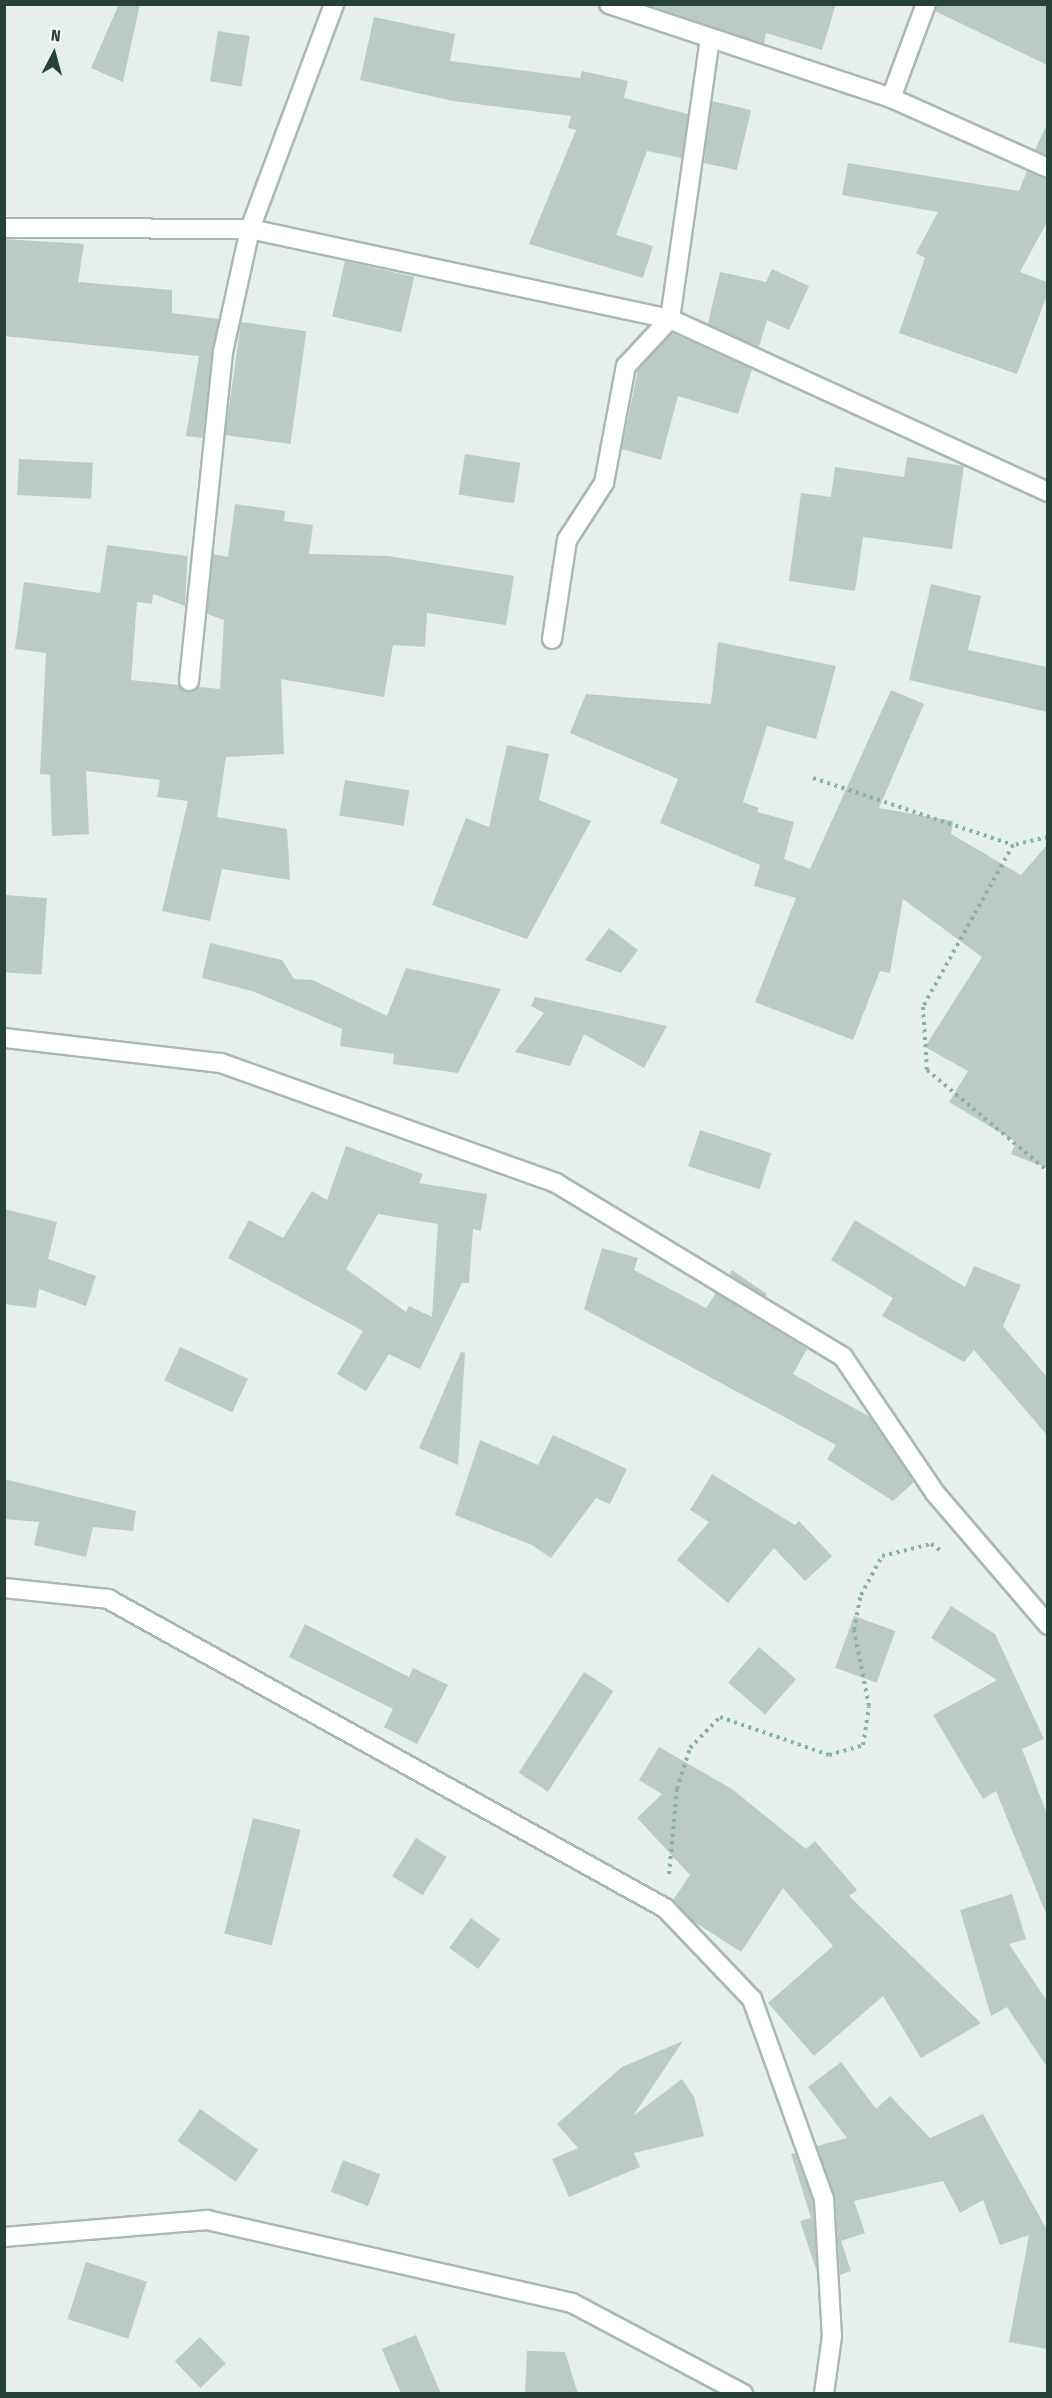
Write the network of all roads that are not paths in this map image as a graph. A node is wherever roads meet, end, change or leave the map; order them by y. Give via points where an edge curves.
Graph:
1 (334, 4) edge
2 (609, 4) edge
3 (926, 4) edge
4 (710, 38) junction
5 (891, 98) junction
6 (1047, 168) edge
7 (4, 228) edge
8 (250, 229) junction
9 (670, 319) junction
10 (1047, 492) edge
11 (552, 639) dead end
12 (189, 681) dead end
13 (4, 1038) edge
14 (4, 1588) edge
15 (1047, 1625) edge
16 (4, 2237) edge
17 (742, 2394) edge
18 (824, 2394) edge

1 - 8 street
2 - 4 street
3 - 5 street
4 - 5 street
4 - 9 street
5 - 6 street
7 - 8 street
8 - 9 street
8 - 12 street via 223,352
9 - 10 street
9 - 11 street via 626,366 604,483 567,540
13 - 15 street via 221,1063 556,1183 843,1357 935,1492
14 - 18 street via 108,1599 665,1908 752,1999 824,2199 832,2336
16 - 17 street via 207,2220 572,2303

